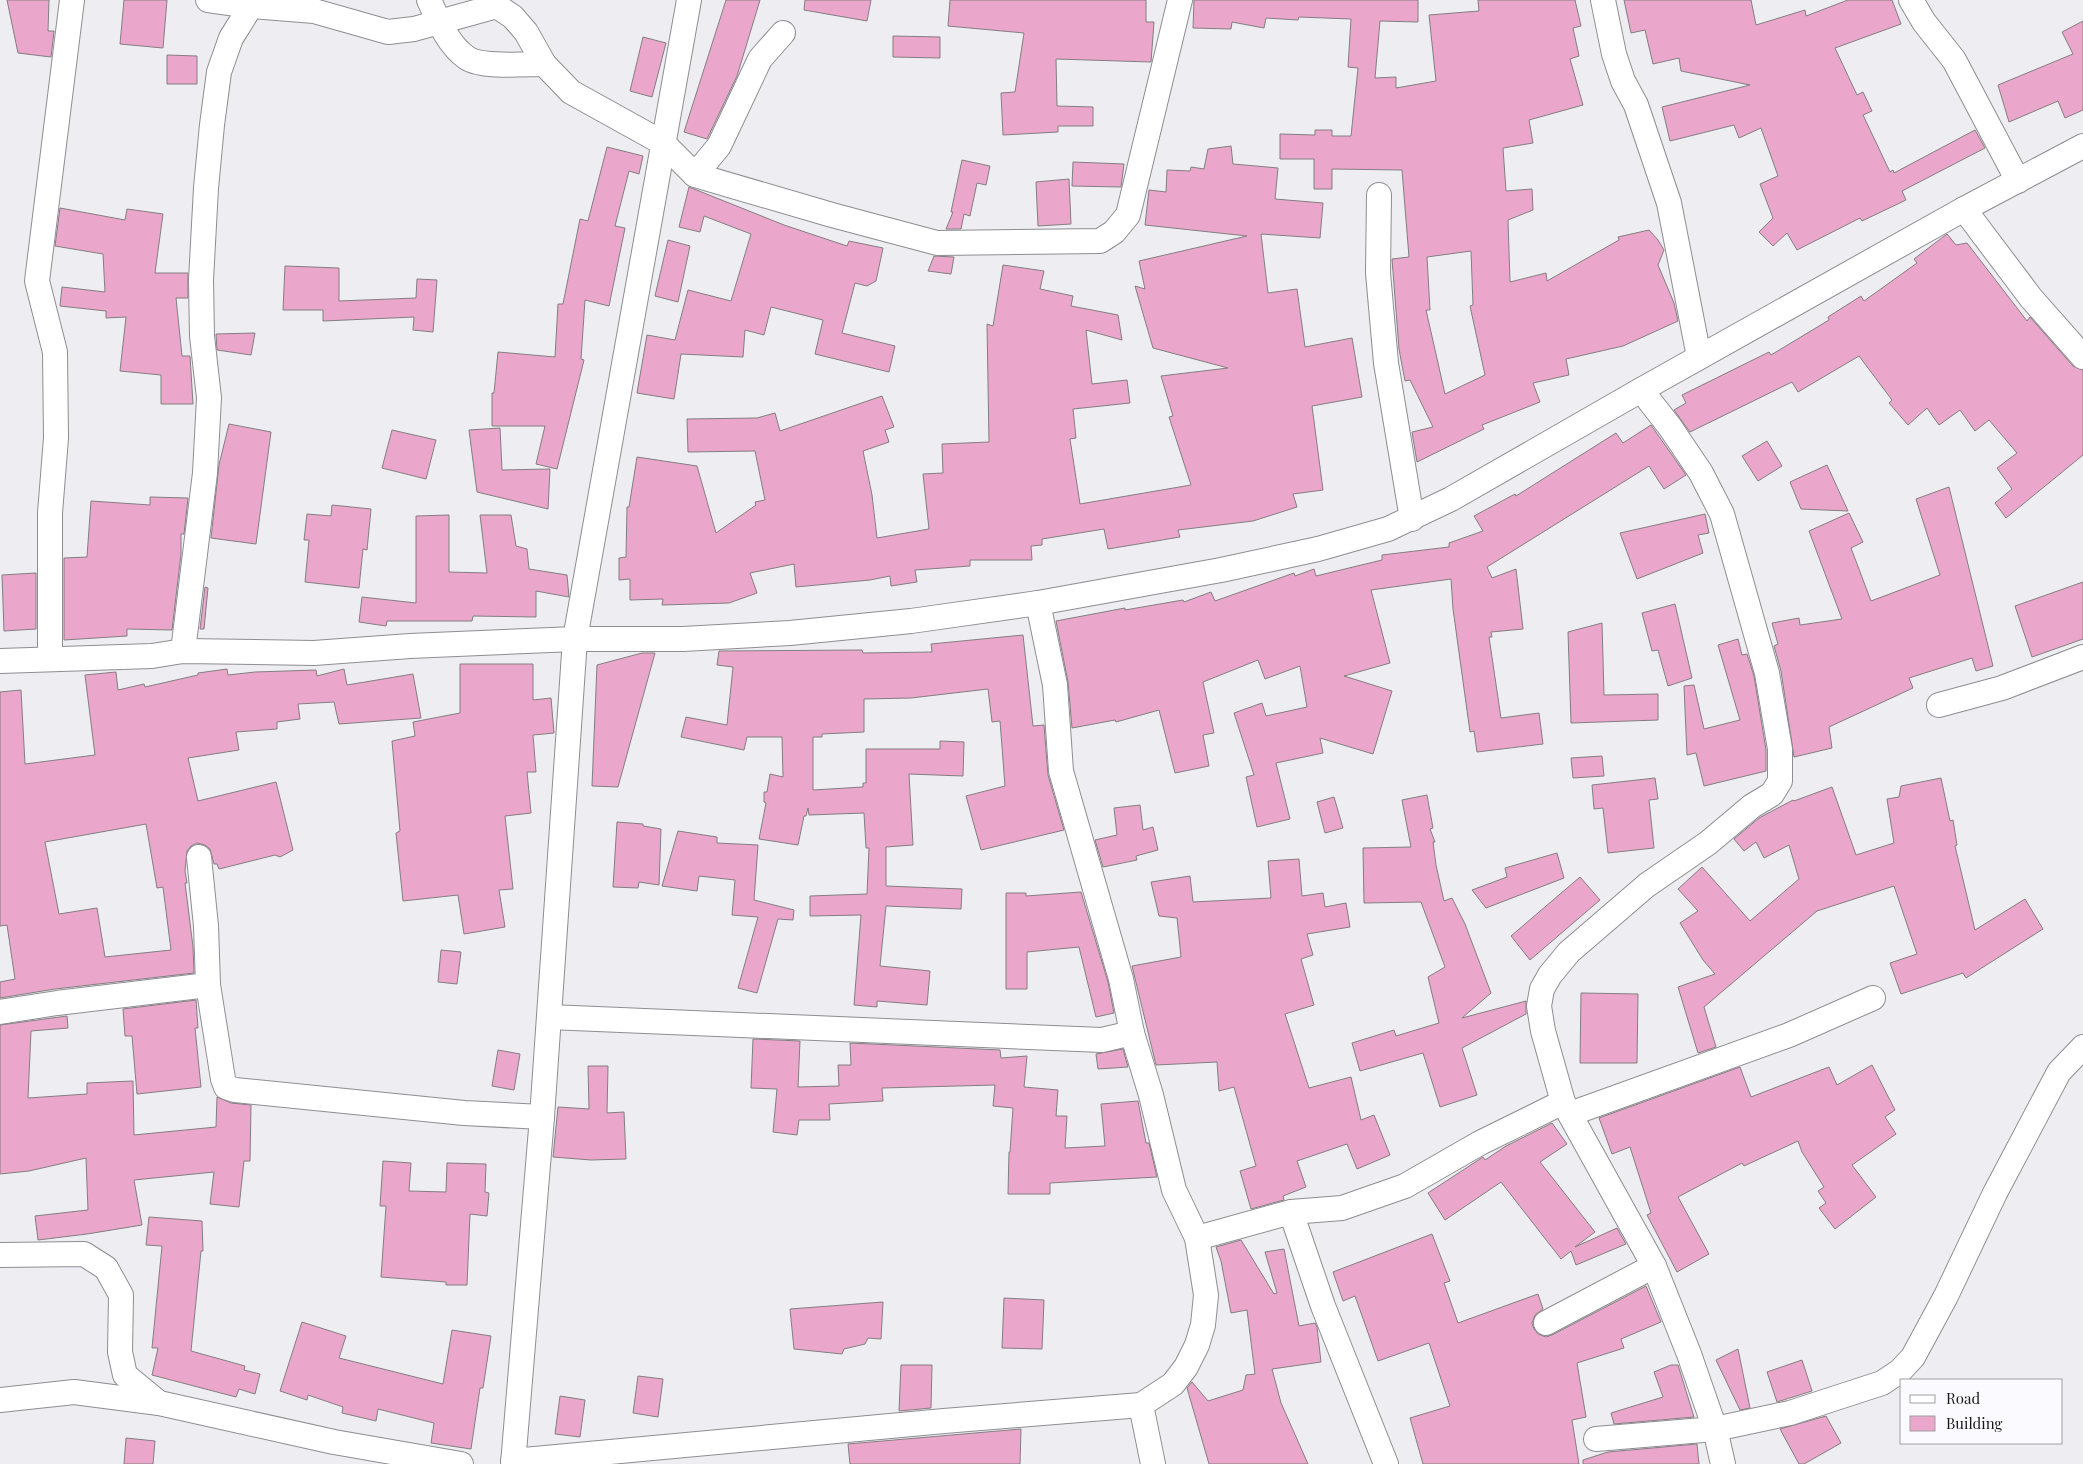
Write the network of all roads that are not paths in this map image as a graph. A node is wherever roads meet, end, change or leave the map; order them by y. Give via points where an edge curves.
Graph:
1 (72, 0) edge
2 (208, 0) edge
3 (429, 0) edge
4 (689, 0) edge
5 (1180, 0) edge
6 (1603, 0) edge
7 (1911, 0) edge
8 (492, 3) edge
9 (251, 6) junction
10 (439, 22) junction
11 (783, 33) dead end
12 (544, 64) junction
13 (663, 143) junction
14 (2083, 146) edge
15 (695, 175) junction
16 (2018, 181) junction
17 (1380, 195) dead end
18 (1964, 209) junction
19 (1699, 357) junction
20 (2083, 357) edge
21 (1641, 390) junction
22 (1412, 519) junction
23 (1038, 603) junction
24 (576, 640) junction
25 (182, 651) junction
26 (2083, 658) edge
27 (50, 659) junction
28 (0, 661) edge
29 (1939, 705) dead end
30 (199, 856) dead end
31 (208, 985) junction
32 (1873, 998) dead end
33 (0, 1012) edge
34 (549, 1017) junction
35 (1132, 1033) junction
36 (2083, 1047) edge
37 (1566, 1108) junction
38 (542, 1118) junction
39 (1291, 1212) junction
40 (1197, 1238) junction
41 (0, 1255) edge
42 (1654, 1266) junction
43 (1546, 1323) dead end
44 (0, 1400) edge
45 (159, 1403) junction
46 (1141, 1406) junction
47 (1715, 1429) junction
48 (1596, 1439) dead end
49 (513, 1463) edge
50 (461, 1464) edge
51 (1152, 1464) edge
52 (1386, 1464) edge
53 (1723, 1464) edge

1 - 27 street via 37,281 55,352
2 - 9 street
3 - 10 street
4 - 13 street
5 - 15 street via 1128,215 1114,232 1100,241 937,243
6 - 19 street via 1614,54 1636,105 1669,203
7 - 16 street via 1954,60
8 - 10 street
8 - 12 street via 513,17 526,32
9 - 10 street via 314,11 388,32 414,30
9 - 25 street via 231,38 219,72 212,125 201,280 208,408 204,473
10 - 12 street via 452,43 468,58 490,64
11 - 15 street via 760,59 719,146
12 - 13 street via 571,92
13 - 15 street
13 - 24 street
14 - 16 street
16 - 18 street
17 - 22 street via 1378,274 1386,363
18 - 19 street
18 - 20 street via 2031,298
19 - 21 street
21 - 22 street
21 - 37 street via 1701,473 1722,514 1767,673 1780,748 1780,780 1772,794 1647,885 1569,952 1550,975 1542,989 1539,1006 1543,1031
22 - 23 street via 1318,549
23 - 24 street via 912,621 790,633
23 - 35 street via 1055,685 1060,771 1121,979
24 - 25 street via 314,653
24 - 34 street
25 - 27 street via 152,656
26 - 29 street via 2002,688
27 - 28 street
30 - 31 street
31 - 33 street
31 - 38 street via 226,1087 464,1113
32 - 37 street via 1790,1035
34 - 35 street via 1102,1040
34 - 38 street
35 - 40 street via 1151,1094 1174,1190
36 - 47 street via 2059,1072 1995,1193 1946,1296 1913,1357 1900,1371 1882,1383 1790,1413
37 - 39 street via 1480,1143 1405,1186 1342,1208
37 - 42 street
38 - 49 street
39 - 40 street
39 - 52 street via 1323,1306
40 - 46 street via 1206,1295 1204,1325 1186,1367 1173,1384
41 - 45 street via 84,1254 106,1268 121,1295 120,1352 125,1375
42 - 43 street
42 - 47 street
44 - 45 street via 74,1392
45 - 50 street via 334,1442
46 - 49 street via 924,1422
46 - 51 street
47 - 48 street
47 - 53 street

